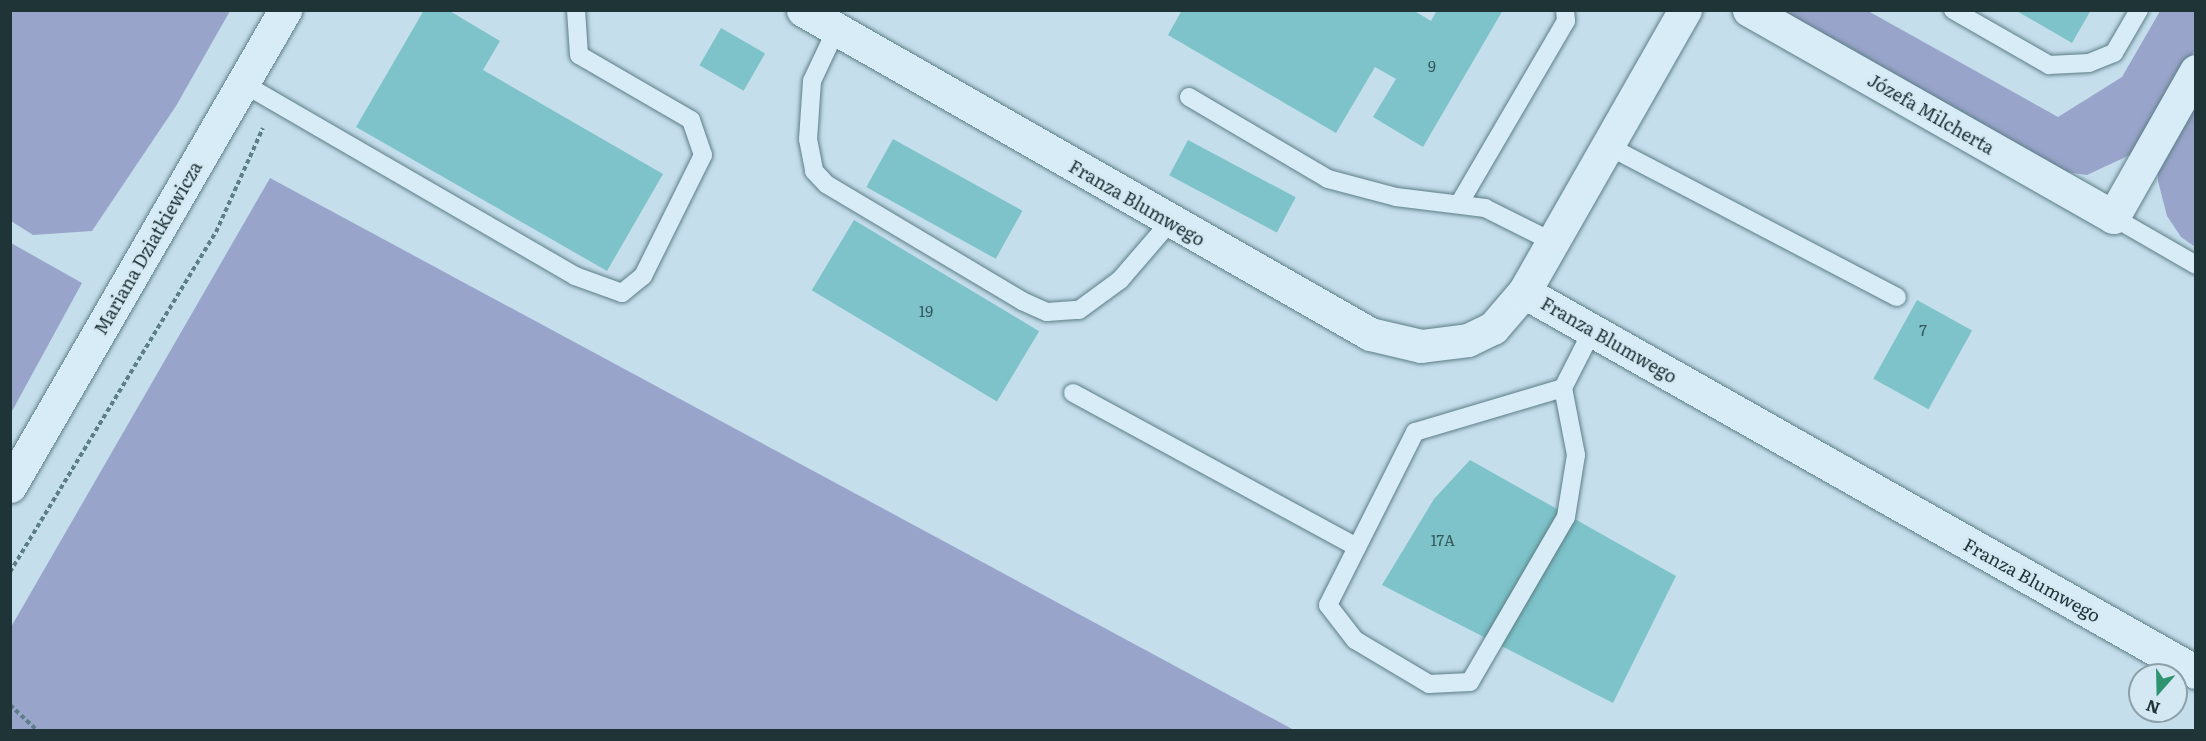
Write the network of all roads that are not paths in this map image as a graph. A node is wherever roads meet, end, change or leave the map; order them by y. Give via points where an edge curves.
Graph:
1 (285, 10) edge
2 (576, 10) edge
3 (803, 10) edge
4 (1565, 10) edge
5 (1685, 10) edge
6 (1749, 10) edge
7 (1953, 10) edge
8 (2139, 10) edge
9 (836, 30) junction
10 (2196, 71) edge
11 (244, 84) junction
12 (1189, 97) dead end
13 (1608, 146) junction
14 (1459, 204) junction
15 (2113, 217) junction
16 (1170, 222) junction
17 (1553, 242) junction
18 (2196, 265) edge
19 (1524, 292) junction
20 (1897, 297) dead end
21 (1592, 330) junction
22 (1563, 388) junction
23 (1073, 393) dead end
24 (10, 486) edge
25 (1357, 547) junction
26 (2196, 672) edge

1 - 11 street, Mariana Dziatkiewicza
2 - 11 lane via 579,55 691,120 703,155 643,276 622,293 575,276
3 - 9 street, Franza Blumwego
4 - 14 lane via 1566,21
5 - 13 street
6 - 15 street, Józefa Milcherta
7 - 8 lane via 2049,65 2089,63 2114,53
9 - 16 street, Franza Blumwego
9 - 16 lane via 812,81 808,139 814,171 826,184 1022,301 1047,312 1079,310 1120,280
10 - 15 street
11 - 24 street, Mariana Dziatkiewicza
12 - 14 lane via 1328,179 1396,197
13 - 17 street
13 - 20 lane
14 - 17 lane via 1485,208
15 - 18 lane
16 - 19 street, Franza Blumwego via 1339,320 1399,343 1421,346 1468,340 1493,328
17 - 19 street
19 - 21 street, Franza Blumwego
21 - 22 lane
21 - 26 street, Franza Blumwego
22 - 25 lane via 1415,432
22 - 25 lane via 1576,455 1566,517 1470,682 1430,684 1355,640 1328,605
23 - 25 lane

